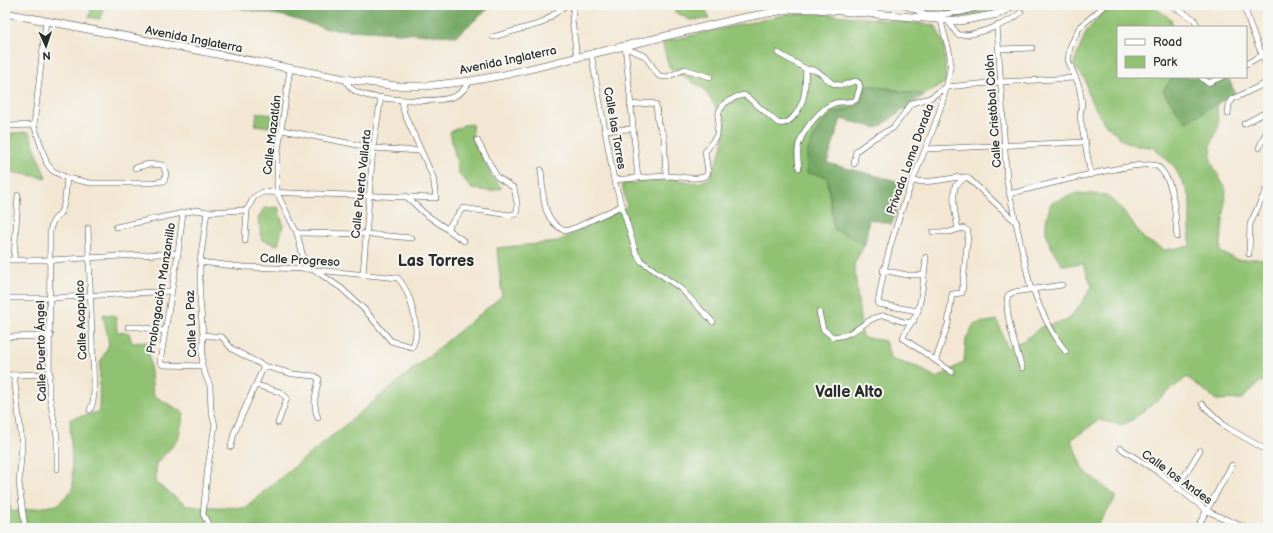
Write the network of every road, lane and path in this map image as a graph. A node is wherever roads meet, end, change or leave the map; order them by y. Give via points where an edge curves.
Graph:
1 (566, 5) edge
2 (574, 5) edge
3 (903, 5) edge
4 (983, 5) edge
5 (1014, 5) edge
6 (1105, 5) edge
7 (1170, 5) edge
8 (1244, 5) edge
9 (790, 7) edge
10 (773, 8) edge
11 (1021, 12) dead end
12 (5, 13) edge
13 (943, 19) junction
14 (46, 21) junction
15 (997, 25) junction
16 (1198, 26) edge
17 (493, 37) dead end
18 (625, 46) junction
19 (1032, 48) dead end
20 (999, 49) junction
21 (1268, 52) edge
22 (591, 53) junction
23 (778, 53) dead end
24 (1262, 55) junction
25 (577, 57) junction
26 (1247, 63) edge
27 (290, 69) junction
28 (806, 69) junction
29 (1268, 69) edge
30 (710, 77) dead end
31 (1074, 78) junction
32 (1202, 78) edge
33 (1220, 78) edge
34 (345, 79) junction
35 (470, 81) junction
36 (1000, 82) junction
37 (1268, 82) edge
38 (946, 87) junction
39 (381, 97) junction
40 (402, 100) junction
41 (630, 105) junction
42 (1268, 111) edge
43 (1228, 114) dead end
44 (5, 124) edge
45 (1244, 124) dead end
46 (34, 125) junction
47 (1268, 128) edge
48 (633, 129) junction
49 (282, 130) junction
50 (604, 130) junction
51 (477, 140) dead end
52 (1086, 142) junction
53 (1005, 145) junction
54 (373, 148) junction
55 (1259, 148) dead end
56 (926, 149) junction
57 (420, 151) junction
58 (854, 164) dead end
59 (135, 168) dead end
60 (799, 168) dead end
61 (541, 170) dead end
62 (1091, 174) junction
63 (666, 176) junction
64 (967, 177) junction
65 (67, 178) junction
66 (638, 178) junction
67 (614, 180) junction
68 (913, 181) junction
69 (1268, 186) edge
70 (277, 193) junction
71 (1009, 194) junction
72 (18, 196) dead end
73 (368, 196) junction
74 (406, 196) junction
75 (622, 205) junction
76 (247, 210) junction
77 (207, 212) junction
78 (183, 213) junction
79 (1017, 223) junction
80 (116, 227) dead end
81 (88, 228) dead end
82 (958, 228) junction
83 (447, 229) junction
84 (933, 232) dead end
85 (297, 233) junction
86 (366, 234) junction
87 (1177, 237) dead end
88 (412, 238) dead end
89 (245, 241) dead end
90 (464, 241) dead end
91 (178, 253) junction
92 (1249, 254) dead end
93 (926, 257) dead end
94 (14, 259) junction
95 (89, 259) junction
96 (5, 260) edge
97 (49, 260) junction
98 (200, 262) junction
99 (306, 269) junction
100 (883, 270) junction
101 (316, 271) junction
102 (363, 274) junction
103 (924, 275) junction
104 (1062, 285) dead end
105 (1032, 290) junction
106 (171, 291) junction
107 (90, 296) junction
108 (5, 298) edge
109 (50, 298) junction
110 (918, 310) junction
111 (819, 312) dead end
112 (914, 321) junction
113 (714, 322) dead end
114 (128, 327) dead end
115 (165, 331) junction
116 (203, 335) junction
117 (51, 336) junction
118 (5, 337) edge
119 (1066, 352) dead end
120 (936, 360) junction
121 (202, 366) junction
122 (264, 366) junction
123 (1022, 368) dead end
124 (952, 372) dead end
125 (50, 374) junction
126 (5, 375) edge
127 (14, 375) junction
128 (256, 385) junction
129 (1202, 404) dead end
130 (90, 410) dead end
131 (318, 418) dead end
132 (278, 423) dead end
133 (232, 447) dead end
134 (1120, 448) dead end
135 (1200, 450) dead end
136 (1268, 452) edge
137 (1232, 466) dead end
138 (57, 469) dead end
139 (1177, 488) junction
140 (1206, 511) junction
141 (25, 528) edge
142 (210, 528) edge
143 (1197, 528) edge
144 (1246, 528) edge

1 - 17 street via 542,23
2 - 25 street via 572,20
3 - 13 street
4 - 13 street
5 - 13 main road, Avenida Inglaterra via 998,14 978,19
6 - 31 street via 1079,28 1070,47 1068,60
7 - 16 street via 1194,19
8 - 24 street
9 - 10 main road, Avenida Inglaterra
9 - 13 main road, Avenida Inglaterra
10 - 18 main road, Avenida Inglaterra
11 - 15 street via 1015,19
12 - 14 main road, Avenida Inglaterra
13 - 15 street via 958,35 967,35
13 - 38 street, Privada Loma Dorada via 950,66
14 - 27 main road, Avenida Inglaterra
14 - 46 street
15 - 20 street, Calle Cristóbal Colón
18 - 22 main road, Avenida Inglaterra
18 - 30 street via 645,56 659,76 667,77 685,69
18 - 41 street
19 - 20 street
20 - 36 street, Calle Cristóbal Colón
21 - 24 street
22 - 25 main road, Avenida Inglaterra
22 - 50 street, Calle las Torres
23 - 28 street
24 - 26 street
24 - 29 street
25 - 35 main road, Avenida Inglaterra
27 - 34 main road, Avenida Inglaterra
27 - 49 street, Calle Mazatlán
28 - 60 street via 820,71 832,83 840,85 856,81 860,87 856,100 835,102 825,107 810,124 799,141
28 - 63 street via 803,99 788,123 778,123 750,98 744,95 736,97 725,103 719,111 717,135 705,152 708,172 706,176 700,179
31 - 36 street
31 - 52 street via 1079,86 1082,103 1080,117
32 - 33 street via 1208,84
34 - 35 main road, Avenida Inglaterra via 396,86
34 - 39 street via 348,86 358,93
35 - 40 street via 464,90 454,97
36 - 38 street
36 - 53 street, Calle Cristóbal Colón
37 - 43 street via 1233,99 1229,104
38 - 56 street, Privada Loma Dorada
38 - 58 street via 930,98 912,103 893,128 856,151
39 - 40 street
39 - 54 street, Calle Puerto Vallarta
40 - 57 street via 404,113
41 - 48 street
41 - 63 street via 656,105 658,123 664,136
42 - 45 street
44 - 46 street
46 - 65 street via 47,164 53,172
47 - 55 street
48 - 50 street
48 - 66 street
49 - 54 street
49 - 70 street, Calle Mazatlán via 277,158
50 - 67 street, Calle las Torres
51 - 83 street via 497,177 514,188 517,211 510,215 463,208
52 - 53 street
52 - 62 street
53 - 56 street
53 - 71 street, Calle Cristóbal Colón
54 - 57 street
54 - 73 street, Calle Puerto Vallarta
56 - 68 street, Privada Loma Dorada
57 - 74 street via 433,177 436,198
59 - 65 street via 149,164 163,165 166,174 164,181 91,183
61 - 75 street via 547,215 552,224 565,231
62 - 71 street
62 - 87 street via 1142,164 1153,164 1158,167 1166,177 1173,194
63 - 66 street
64 - 68 street via 925,183
64 - 79 street
64 - 82 street via 955,186 953,197
65 - 97 street, Calle Puerto Ángel via 64,207 52,222
66 - 67 street
67 - 75 street, Calle las Torres
68 - 100 street, Privada Loma Dorada
69 - 92 street via 1250,224
70 - 73 street
70 - 76 street via 263,192 254,197
70 - 85 street, Calle Mazatlán
71 - 79 street, Calle Cristóbal Colón
72 - 94 street
73 - 74 street
73 - 86 street, Calle Puerto Vallarta
74 - 83 street
75 - 113 street, Calle las Torres via 636,253 641,261 680,288
76 - 77 street, Prolongación Manzanillo
76 - 89 street
77 - 78 street, Prolongación Manzanillo via 197,210
77 - 98 street, Calle La Paz
78 - 80 street
78 - 91 street, Prolongación Manzanillo
79 - 105 street, Calle Cristóbal Colón
81 - 95 street, Calle Acapulco
82 - 84 street via 949,232
82 - 120 street via 968,231 962,293 952,294 948,324
83 - 90 street
85 - 86 street
85 - 99 street, Calle Mazatlán
86 - 88 street
86 - 102 street, Calle Puerto Vallarta
91 - 95 street
91 - 106 street, Prolongación Manzanillo
93 - 103 street
94 - 96 street
94 - 97 street
95 - 97 street
95 - 107 street, Calle Acapulco
97 - 109 street, Calle Puerto Ángel
98 - 99 street, Calle Progreso via 243,267
98 - 116 street, Calle La Paz
99 - 101 street, Calle Progreso
100 - 103 street via 907,275
100 - 110 street, Privada Loma Dorada via 878,304
101 - 102 street, Calle Progreso
101 - 102 street, Calle Progreso via 360,305 391,341 412,347 416,335 415,324 405,286 398,278
103 - 110 street
104 - 105 street
105 - 119 street, Calle Cristóbal Colón via 1046,324
105 - 123 street via 1008,295 1006,301
106 - 107 street
106 - 115 street, Prolongación Manzanillo
107 - 109 street
107 - 130 street, Calle Acapulco via 94,392
108 - 109 street
109 - 117 street, Calle Puerto Ángel
110 - 112 street
111 - 112 street via 823,329 833,337 849,334 881,316 898,321
112 - 120 street via 903,338
114 - 115 street
115 - 121 street, Prolongación Manzanillo via 161,364
116 - 121 street, Calle La Paz
116 - 122 street via 222,337 232,349
117 - 118 street
117 - 125 street, Calle Puerto Ángel
120 - 124 street
121 - 142 street, Calle La Paz via 210,386 211,410 215,425 203,514
122 - 128 street
122 - 131 street via 319,379 314,398
125 - 127 street
125 - 138 street, Calle Puerto Ángel via 49,394 57,436
126 - 127 street
127 - 141 street via 22,444 19,484
128 - 132 street via 280,392 288,398
128 - 133 street via 234,433
129 - 136 street via 1226,427
134 - 139 street, Calle los Andes via 1158,472
135 - 139 street
137 - 140 street
139 - 140 street, Calle los Andes
140 - 143 street
140 - 144 street, Calle los Andes

